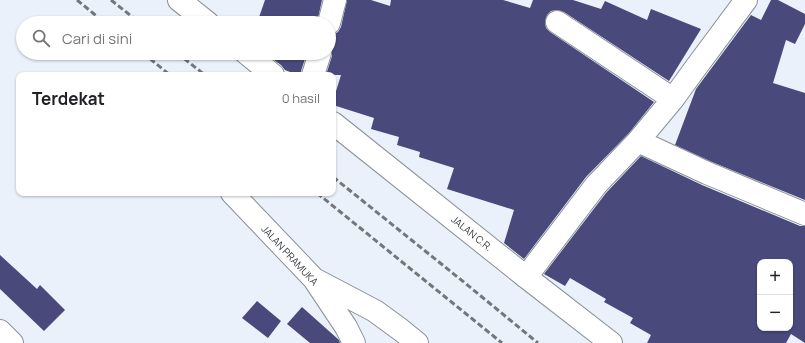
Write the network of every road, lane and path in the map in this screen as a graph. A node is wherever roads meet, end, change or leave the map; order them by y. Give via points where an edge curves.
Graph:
1 (179, 0) edge
2 (335, 0) edge
3 (746, 0) edge
4 (199, 16) edge
5 (331, 16) edge
6 (557, 22) dead end
7 (255, 60) edge
8 (318, 60) edge
9 (269, 72) edge
10 (315, 72) edge
11 (673, 99) junction
12 (336, 125) edge
13 (638, 141) junction
14 (235, 196) edge
15 (805, 214) edge
16 (526, 277) junction
17 (314, 279) junction
18 (0, 331) edge
19 (12, 343) edge
20 (354, 343) edge
21 (417, 343) edge
22 (611, 343) edge

1 - 4 street
2 - 5 street
3 - 11 street
6 - 11 street
7 - 9 street
8 - 10 street
11 - 13 street
12 - 16 street, JALAN C.R.
13 - 15 street
13 - 16 street via 596,185
14 - 17 street, JALAN PRAMUKA
16 - 22 street, JALAN C.R.
17 - 20 street, JALAN PRAMUKA
17 - 21 street via 375,311
18 - 19 street

